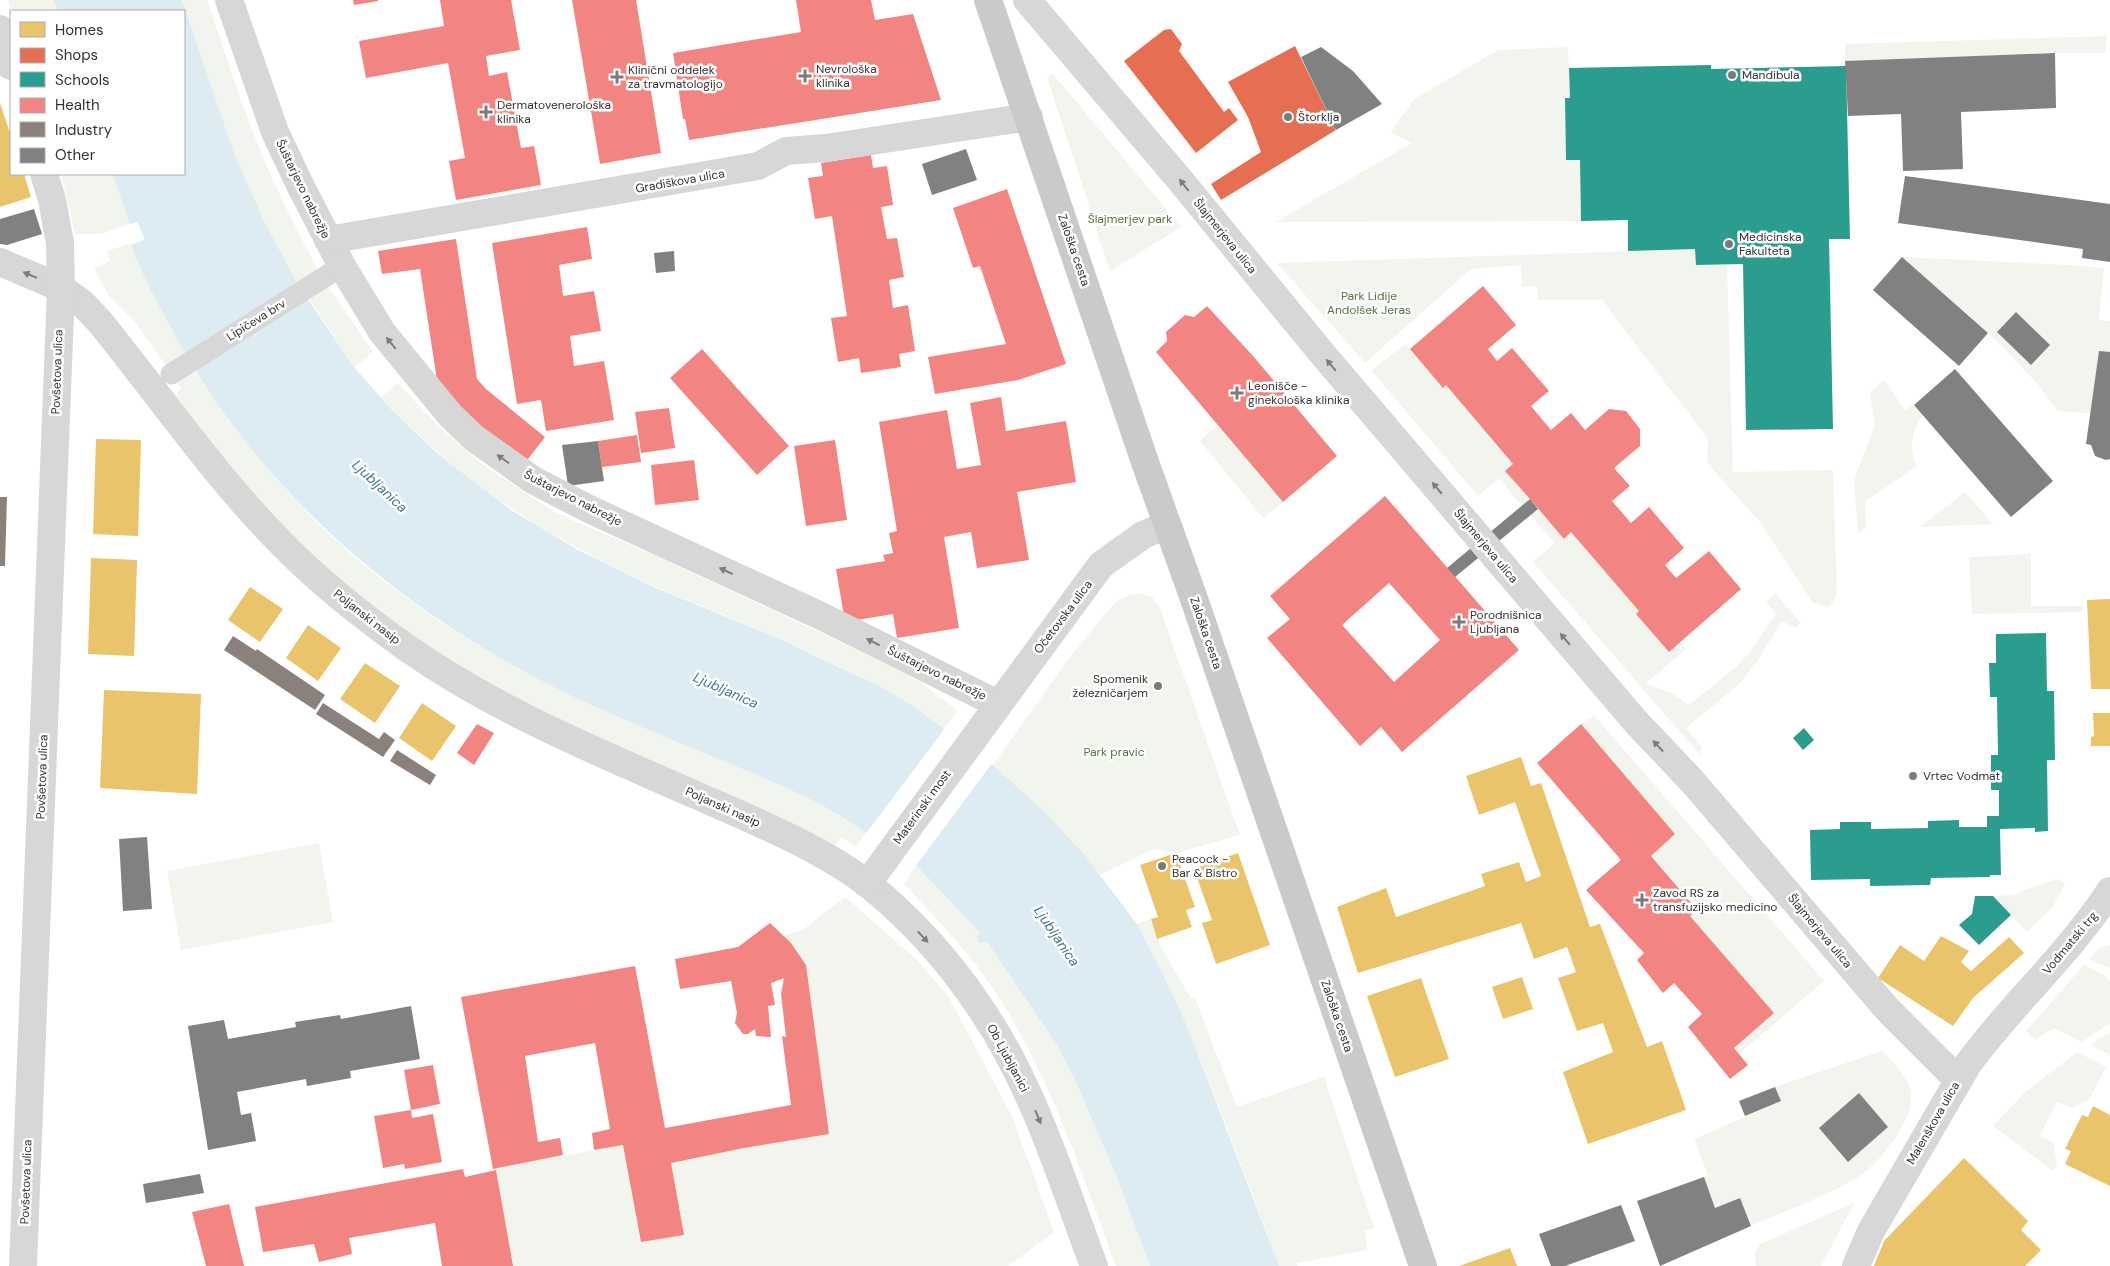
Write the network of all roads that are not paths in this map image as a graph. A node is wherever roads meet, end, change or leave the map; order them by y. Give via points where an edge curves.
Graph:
1 (229, 0) edge
2 (988, 0) edge
3 (1027, 0) edge
4 (0, 29) edge
5 (10, 63) edge
6 (1029, 117) junction
7 (44, 175) edge
8 (328, 240) junction
9 (0, 262) edge
10 (332, 272) junction
11 (61, 288) junction
12 (171, 374) dead end
13 (1168, 525) junction
14 (998, 704) junction
15 (977, 732) joint
16 (867, 884) junction
17 (2106, 905) edge
18 (2027, 992) joint
19 (1958, 1080) junction
20 (23, 1266) edge
21 (1094, 1266) edge
22 (1424, 1266) edge
23 (1856, 1266) edge

1 - 8 street, Šuštarjevo nabrežje via 275,132
2 - 6 main road, Zaloška cesta
19 -> 3 street, Šlajmerjeva ulica via 1888,1010 1692,781 1636,722
4 - 5 street
6 - 8 street, Gradiškova ulica via 826,148 786,151 758,166 672,183
6 - 13 main road, Zaloška cesta
7 - 11 street via 60,243
8 - 10 street, Šuštarjevo nabrežje
11 -> 9 street, Poljanski nasip
10 - 12 street, Lipičeva brv
14 -> 10 street, Šuštarjevo nabrežje via 533,480 474,438 450,415
11 - 16 street, Poljanski nasip via 100,322 228,484 275,536 313,574 381,629 439,669 514,713 741,815 842,867
11 - 20 street, Povšetova ulica
13 - 14 street, Očetovska ulica via 1143,536 1101,565
13 - 22 main road, Zaloška cesta
14 - 15 street, Očetovska ulica
15 - 16 street, Materinski most
16 -> 21 street, Ob Ljubljanici via 936,951 981,1008 1036,1112
17 - 18 street, Vodmatski trg
18 - 19 street, Malenškova ulica via 1984,1041
19 - 23 street, Malenškova ulica via 1871,1231

